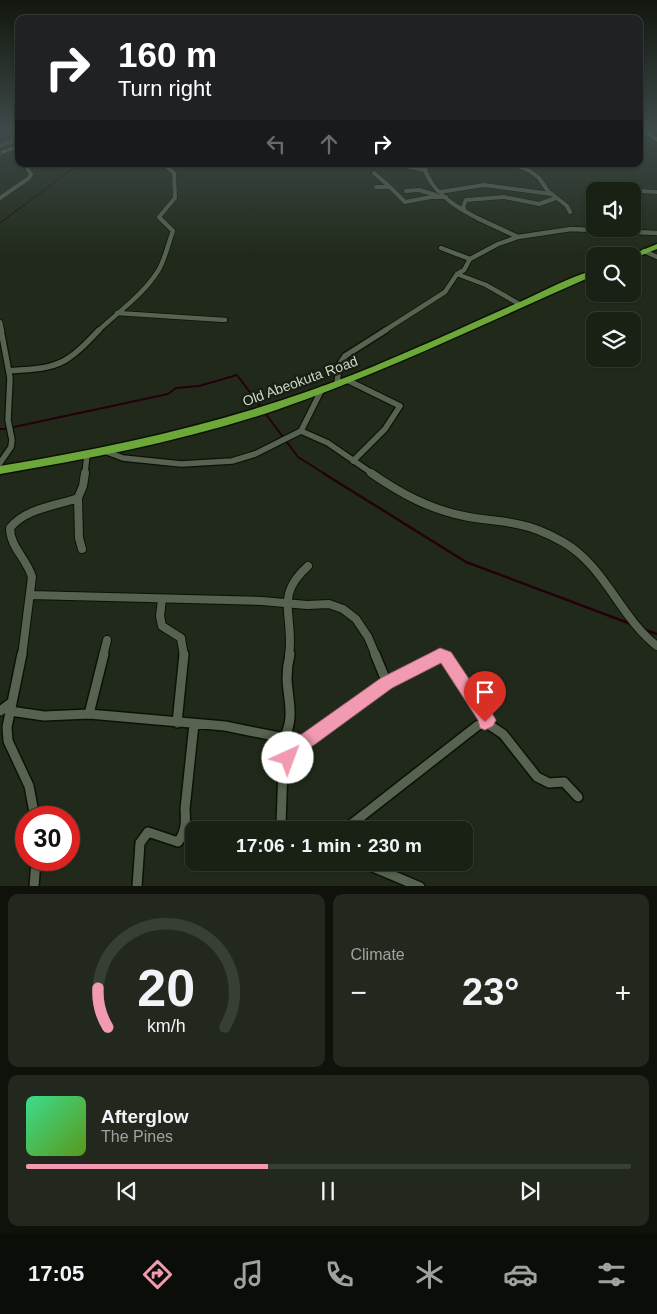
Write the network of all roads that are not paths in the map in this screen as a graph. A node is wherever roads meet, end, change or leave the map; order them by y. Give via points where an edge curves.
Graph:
1 (30, 171) edge
2 (172, 171) edge
3 (426, 171) edge
4 (530, 171) edge
5 (374, 173) dead end
6 (389, 186) junction
7 (376, 187) dead end
8 (406, 190) dead end
9 (641, 191) edge
10 (657, 192) edge
11 (440, 194) junction
12 (551, 194) junction
13 (0, 198) edge
14 (556, 198) junction
15 (465, 211) junction
16 (570, 212) dead end
17 (657, 233) edge
18 (518, 237) junction
19 (657, 246) edge
20 (441, 248) dead end
21 (644, 251) junction
22 (641, 252) edge
23 (656, 258) edge
24 (470, 259) junction
25 (457, 274) junction
26 (586, 276) edge
27 (520, 305) junction
28 (117, 313) junction
29 (225, 320) dead end
30 (0, 322) edge
31 (9, 371) junction
32 (342, 382) junction
33 (322, 389) junction
34 (301, 431) junction
35 (107, 452) junction
36 (87, 454) junction
37 (353, 461) junction
38 (0, 463) edge
39 (0, 470) edge
40 (78, 498) junction
41 (82, 549) dead end
42 (308, 566) dead end
43 (30, 594) junction
44 (162, 599) junction
45 (285, 602) junction
46 (107, 640) dead end
47 (657, 646) edge
48 (387, 683) junction
49 (7, 708) edge
50 (89, 714) junction
51 (485, 722) junction
52 (177, 723) junction
53 (194, 724) junction
54 (288, 741) junction
55 (578, 797) dead end
56 (33, 806) edge
57 (281, 821) edge
58 (356, 821) edge
59 (35, 871) edge
60 (383, 871) edge
61 (34, 886) edge
62 (137, 886) edge
63 (420, 886) edge

1 - 13 street via 29,178
2 - 28 street via 175,198 159,217 173,231 159,270 141,294
3 - 11 street via 428,179
4 - 12 street
5 - 6 street
6 - 7 street
6 - 11 street via 406,202
8 - 11 street
9 - 10 street
11 - 12 street via 484,185
11 - 15 street
12 - 14 street
14 - 15 street via 539,204 504,197 474,198 466,200
14 - 16 street
15 - 18 street
17 - 18 street via 572,230
18 - 24 street
19 - 21 highway
20 - 24 street
21 - 22 highway
21 - 23 street
24 - 25 street via 464,270
25 - 27 street via 486,285
25 - 32 street via 445,292 345,356 339,365
26 - 27 highway, Old Abeokuta Road
27 - 32 highway, Old Abeokuta Road
28 - 29 street
28 - 31 street via 61,363
30 - 31 street
31 - 38 street via 8,420 12,440
32 - 33 highway, Old Abeokuta Road
32 - 37 street via 400,406 376,441
33 - 34 street
33 - 35 highway, Old Abeokuta Road via 242,417
34 - 35 street via 255,454 213,463 181,464 123,458
34 - 37 street via 331,444
35 - 36 highway, Old Abeokuta Road
36 - 39 highway, Old Abeokuta Road
36 - 40 street
37 - 47 street via 429,506 488,521 516,524 562,542 596,570 622,611
40 - 41 street
40 - 43 street via 11,523 10,536 30,568
42 - 45 street via 289,588
43 - 44 street
43 - 49 street via 24,644
44 - 45 street
44 - 52 street via 160,622 176,632 182,640 185,654
45 - 48 street via 329,604 351,614 368,637
45 - 54 street via 291,639 287,678 290,701
46 - 50 street
48 - 51 street via 443,655
48 - 54 street via 308,740 299,744
49 - 50 street via 44,716
49 - 56 street via 8,741 29,786
50 - 52 street
51 - 55 street via 498,727 540,779 552,784 564,782
51 - 58 street
52 - 53 street
53 - 54 street via 225,726
53 - 62 street via 182,837 178,842 148,832 140,843
54 - 57 street via 283,769
59 - 61 street
60 - 63 street

